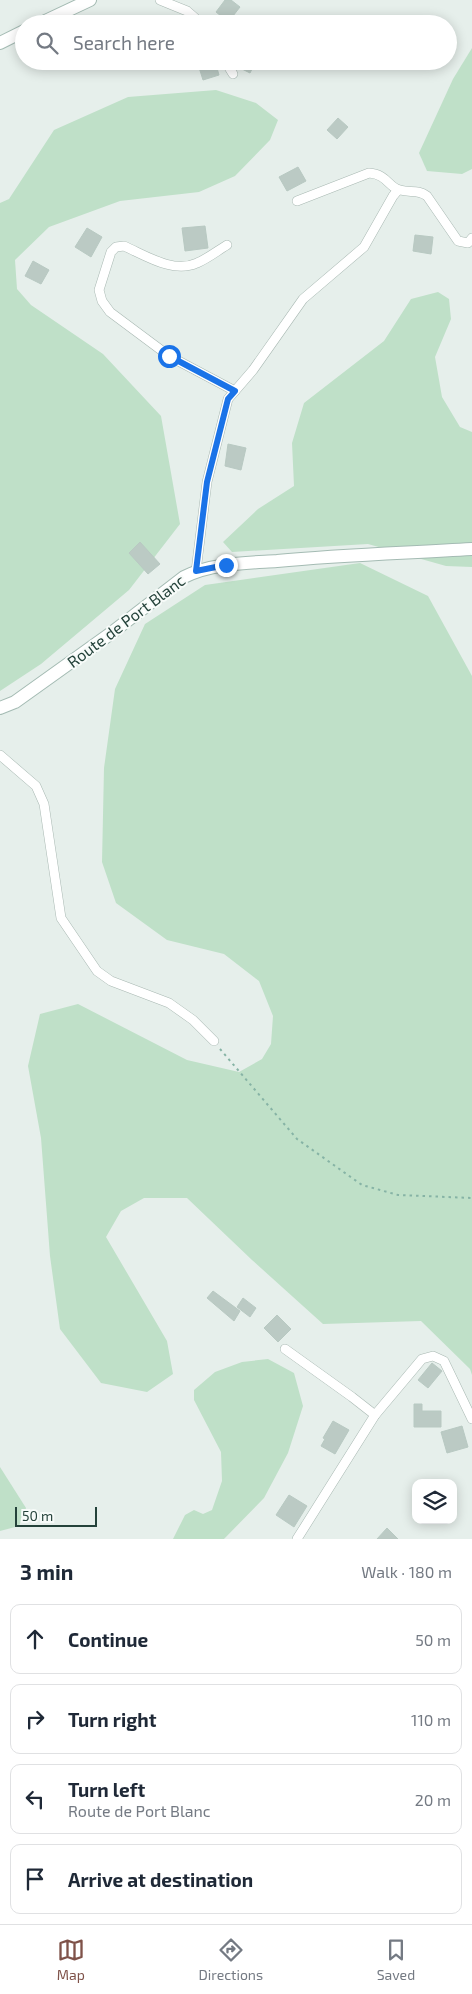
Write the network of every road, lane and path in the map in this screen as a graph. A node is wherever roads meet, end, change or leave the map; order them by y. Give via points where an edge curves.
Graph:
1 (90, 0) edge
2 (160, 0) edge
3 (58, 15) edge
4 (192, 15) edge
5 (15, 35) edge
6 (0, 42) edge
7 (231, 70) edge
8 (233, 74) dead end
9 (398, 190) junction
10 (297, 201) dead end
11 (472, 238) edge
12 (227, 245) dead end
13 (235, 391) junction
14 (472, 549) edge
15 (196, 571) junction
16 (0, 708) edge
17 (0, 755) edge
18 (214, 1041) joint
19 (472, 1198) edge
20 (285, 1349) dead end
21 (375, 1415) junction
22 (472, 1419) edge
23 (297, 1539) edge

1 - 3 street
2 - 4 street
5 - 6 street
7 - 8 street
9 - 10 street via 378,174 369,172
9 - 11 street via 421,191 458,241 468,243
9 - 13 street via 364,247 303,299
12 - 13 street via 196,264 179,267 124,246 116,247 111,252 99,290 110,312 169,356
13 - 15 street via 228,399 207,482
14 - 15 street, Route de Port Blanc via 313,558 226,565
15 - 16 street, Route de Port Blanc via 15,702
17 - 18 street via 36,786 44,804 61,918 97,971 111,981 169,1003
18 - 19 path via 297,1139 362,1185 398,1196
20 - 21 street
21 - 22 street via 422,1360 433,1356 444,1361
21 - 23 street

